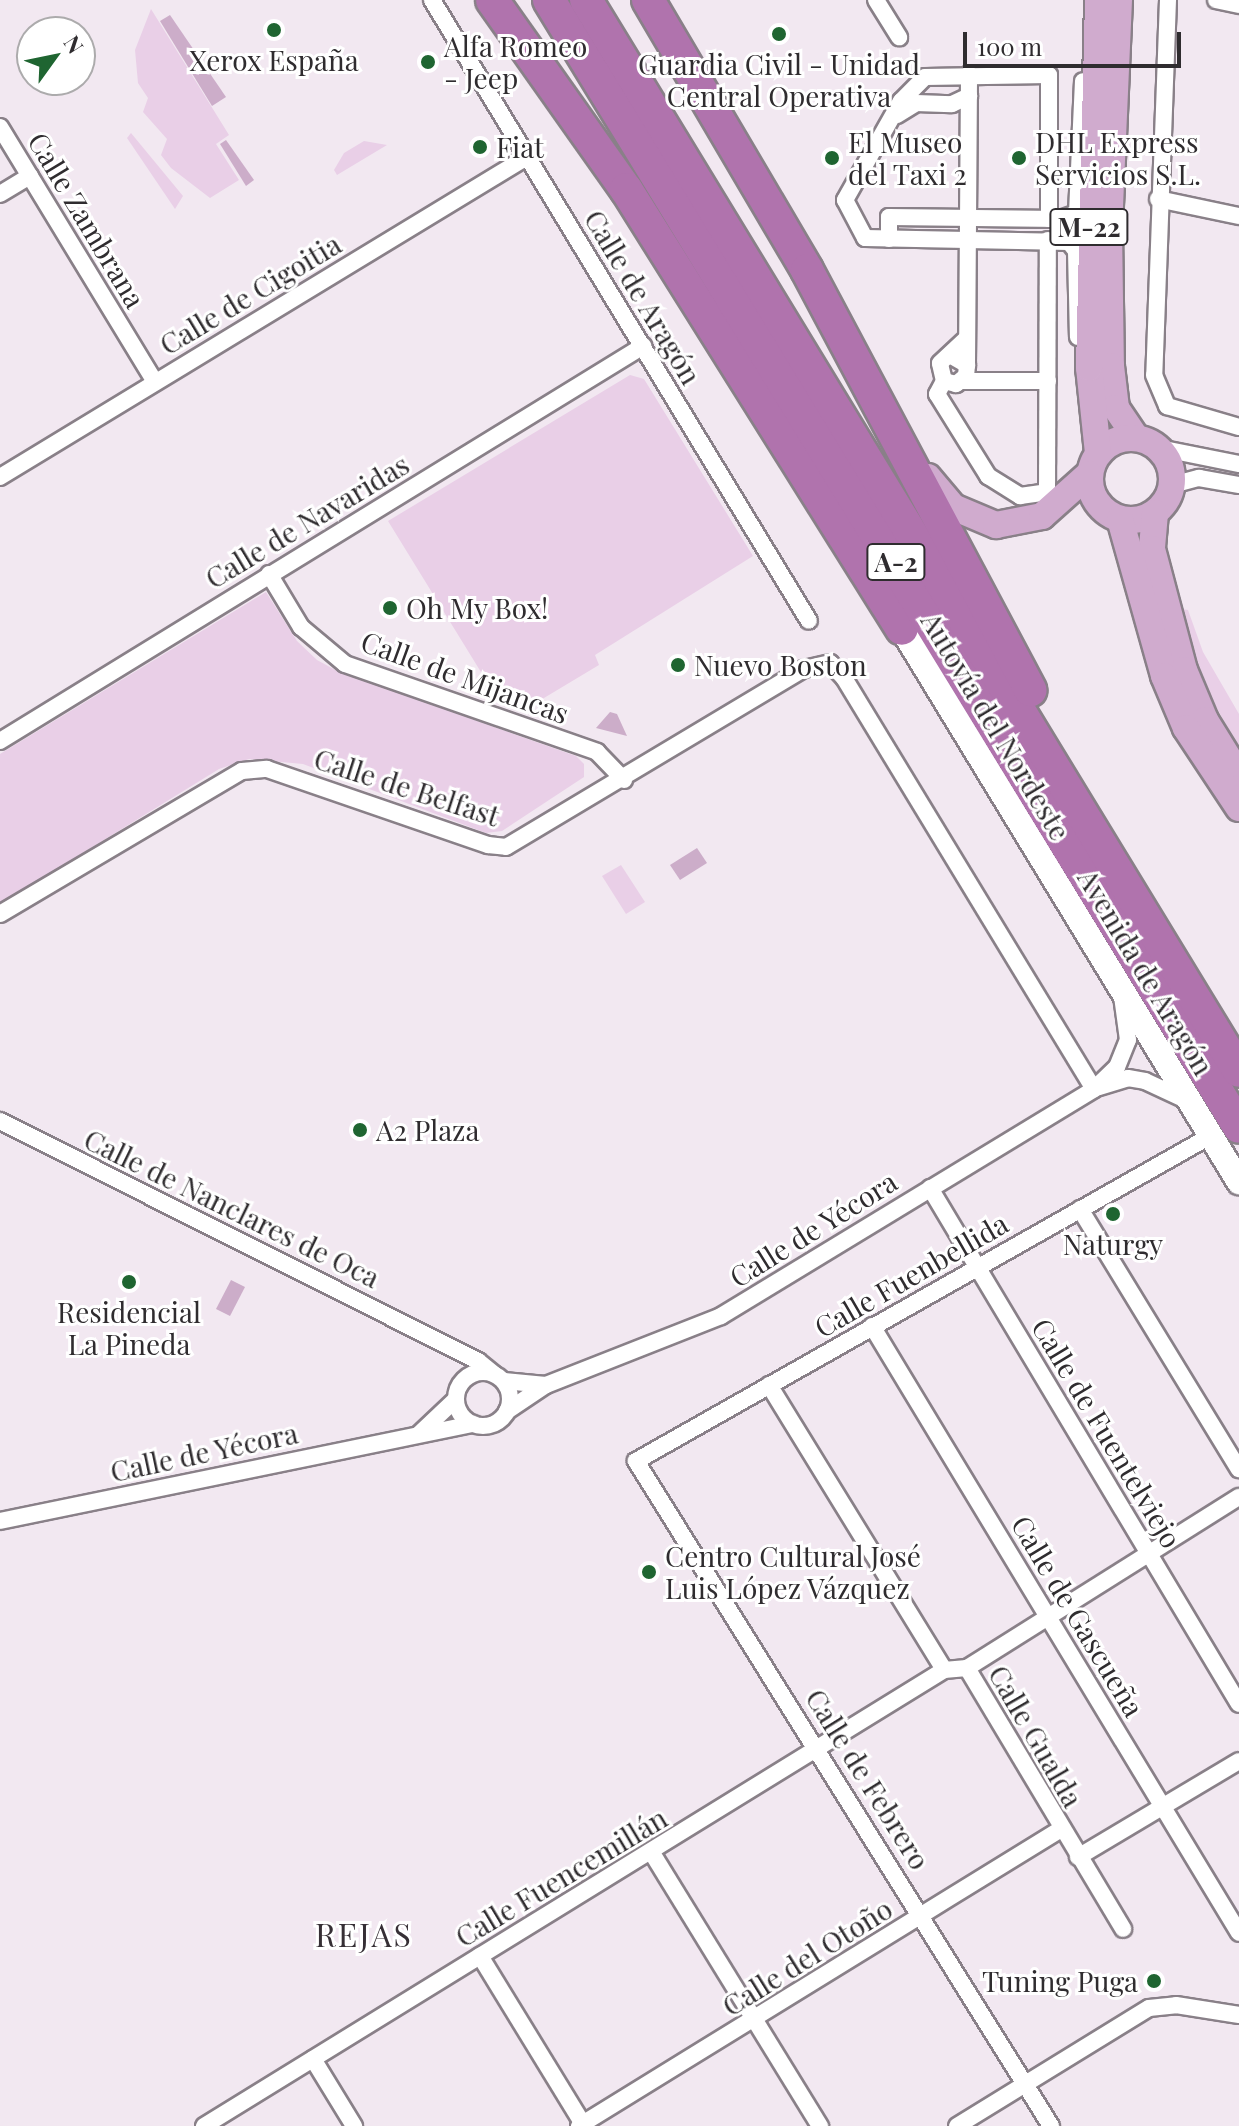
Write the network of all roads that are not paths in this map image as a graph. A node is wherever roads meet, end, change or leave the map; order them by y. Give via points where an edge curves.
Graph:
1 (432, 0) edge
2 (492, 0) edge
3 (513, 0) edge
4 (549, 0) edge
5 (586, 0) edge
6 (648, 0) edge
7 (876, 0) edge
8 (1088, 0) edge
9 (1098, 0) edge
10 (1119, 0) edge
11 (1168, 0) edge
12 (1216, 0) edge
13 (1239, 5) edge
14 (899, 37) dead end
15 (969, 74) junction
16 (969, 96) junction
17 (952, 104) junction
18 (896, 117) junction
19 (966, 124) junction
20 (0, 127) edge
21 (527, 157) junction
22 (30, 176) junction
23 (0, 194) edge
24 (1158, 199) junction
25 (1239, 216) edge
26 (967, 218) junction
27 (1049, 219) junction
28 (889, 239) junction
29 (967, 240) junction
30 (1048, 240) junction
31 (838, 330) junction
32 (967, 338) junction
33 (643, 346) junction
34 (950, 355) junction
35 (967, 365) junction
36 (1089, 368) junction
37 (944, 381) junction
38 (962, 381) junction
39 (1048, 381) junction
40 (155, 382) junction
41 (1239, 427) edge
42 (1148, 443) junction
43 (1094, 464) junction
44 (1239, 464) edge
45 (0, 477) edge
46 (1172, 485) junction
47 (1239, 485) edge
48 (895, 506) junction
49 (1155, 513) junction
50 (1120, 519) junction
51 (269, 574) junction
52 (809, 621) dead end
53 (902, 629) junction
54 (0, 741) edge
55 (1239, 775) edge
56 (624, 780) junction
57 (1239, 808) edge
58 (0, 914) edge
59 (1121, 991) junction
60 (1239, 1046) edge
61 (1239, 1071) edge
62 (1094, 1089) junction
63 (1191, 1103) junction
64 (0, 1121) edge
65 (1225, 1131) edge
66 (1239, 1182) edge
67 (930, 1188) junction
68 (1080, 1209) junction
69 (978, 1265) junction
70 (872, 1326) junction
71 (440, 1342) junction
72 (465, 1378) junction
73 (499, 1378) junction
74 (546, 1385) junction
75 (769, 1385) junction
76 (456, 1399) junction
77 (507, 1411) junction
78 (473, 1424) junction
79 (419, 1434) junction
80 (636, 1461) joint
81 (1239, 1469) edge
82 (1239, 1497) edge
83 (0, 1521) edge
84 (1148, 1554) junction
85 (1048, 1617) junction
86 (967, 1668) junction
87 (944, 1670) junction
88 (1239, 1704) edge
89 (818, 1747) junction
90 (1239, 1761) edge
91 (1162, 1806) junction
92 (1061, 1829) junction
93 (652, 1853) junction
94 (1078, 1857) junction
95 (923, 1917) junction
96 (1123, 1929) dead end
97 (1239, 1933) edge
98 (480, 1956) junction
99 (1239, 2015) edge
100 (755, 2020) junction
101 (313, 2059) junction
102 (1025, 2083) junction
103 (582, 2125) edge
104 (204, 2126) edge
105 (354, 2126) edge
106 (820, 2126) edge
107 (957, 2126) edge
108 (1051, 2126) edge

1 - 21 street, Calle de Aragón
2 - 53 highway via 634,201
3 - 53 highway via 712,310
4 - 65 highway, Autovía del Nordeste / A-2
5 - 48 highway, Autovía del Nordeste / A-2
6 - 31 highway
7 - 14 street
8 - 27 street via 1077,213
9 - 36 main road, M-22
10 - 42 main road, M-22 via 1109,229 1111,366 1116,408
11 - 24 street
12 - 13 street
15 - 16 street
15 - 18 street via 925,77 901,101
15 - 27 street via 1049,75
16 - 17 street
16 - 19 street
17 - 18 street via 916,103
17 - 19 street
18 - 28 street via 845,200 862,236
19 - 26 street
20 - 22 street, Calle Zambrana
21 - 33 street, Calle de Aragón
21 - 40 street, Calle de Cigoitia
22 - 23 street
22 - 40 street, Calle Zambrana
24 - 25 street
24 - 41 street via 1158,392 1167,406 1183,414
26 - 27 street
26 - 28 street via 889,217
26 - 29 street
28 - 29 street
29 - 30 street
29 - 32 street
30 - 36 street via 1069,242 1076,251 1078,339
30 - 39 street
31 - 43 main road via 936,490 953,507 996,525 1042,516
31 - 60 highway via 1027,684
32 - 34 street
32 - 35 street
33 - 51 street, Calle de Navaridas
33 - 52 street, Calle de Aragón
34 - 35 street
34 - 37 street via 940,363
35 - 38 street
36 - 43 main road, M-22
37 - 38 street
37 - 39 street via 937,394 988,476 1020,496 1047,492
38 - 39 street
40 - 45 street, Calle de Cigoitia
42 - 43 main road via 1122,438
42 - 44 street
42 - 46 main road via 1167,459
43 - 50 main road via 1094,499
46 - 47 street via 1199,478
46 - 49 main road
48 - 60 highway via 918,526 944,566
48 - 61 highway, Autovía del Nordeste / A-2
49 - 50 main road
49 - 55 main road via 1152,549 1184,670 1205,720
50 - 57 main road via 1164,676 1186,728
51 - 54 street, Calle de Navaridas
51 - 56 street, Calle de Mijancas via 301,627 345,664 597,752
53 - 59 street, Avenida de Aragón
56 - 58 street, Calle de Belfast via 506,847 267,769 242,771
56 - 62 street, Calle de Belfast via 815,663 836,666
59 - 62 street, Calle de Yécora via 1128,1040 1117,1067
59 - 63 street, Avenida de Aragón
62 - 63 street, Calle de Yécora via 1128,1078 1162,1087
62 - 67 street, Calle de Yécora
63 - 65 street, Avenida de Aragón
64 - 71 street, Calle de Nanclares de Oca
65 - 66 street, Avenida de Aragón
65 - 68 street, Calle Fuenbellida
67 - 69 street, Calle de Fuentelviejo
67 - 74 street, Calle de Yécora via 721,1316
68 - 69 street, Calle Fuenbellida
68 - 81 street
69 - 70 street, Calle Fuenbellida
69 - 84 street, Calle de Fuentelviejo
70 - 75 street, Calle Fuenbellida
70 - 85 street, Calle de Gascueña
71 - 72 street, Calle de Nanclares de Oca
71 - 73 street, Calle de Nanclares de Oca
72 - 73 street
72 - 76 street
73 - 74 street, Calle de Yécora
73 - 77 street
74 - 77 street, Calle de Yécora
75 - 80 street, Calle Fuenbellida
75 - 87 street, Calle Gualda
76 - 78 street via 459,1411
76 - 79 street
77 - 78 street via 491,1425
78 - 79 street, Calle de Yécora
79 - 83 street, Calle de Yécora
80 - 89 street, Calle de Febrero
82 - 84 street
84 - 85 street
84 - 88 street, Calle de Fuentelviejo
85 - 86 street
85 - 91 street, Calle de Gascueña
86 - 87 street, Calle Gualda
86 - 92 street, Calle Gualda
87 - 89 street, Calle Fuencemillán
89 - 93 street, Calle Fuencemillán
89 - 95 street, Calle de Febrero
90 - 91 street
91 - 94 street
91 - 97 street, Calle de Gascueña
92 - 94 street, Calle Gualda
92 - 95 street, Calle del Otoño
93 - 98 street, Calle Fuencemillán
93 - 100 street
94 - 96 street, Calle Gualda
95 - 100 street, Calle del Otoño
95 - 102 street, Calle de Febrero
98 - 101 street, Calle Fuencemillán
98 - 103 street
99 - 102 street via 1176,2005 1149,2008
100 - 103 street, Calle del Otoño
100 - 106 street
101 - 104 street, Calle Fuencemillán
101 - 105 street
102 - 107 street
102 - 108 street, Calle de Febrero

